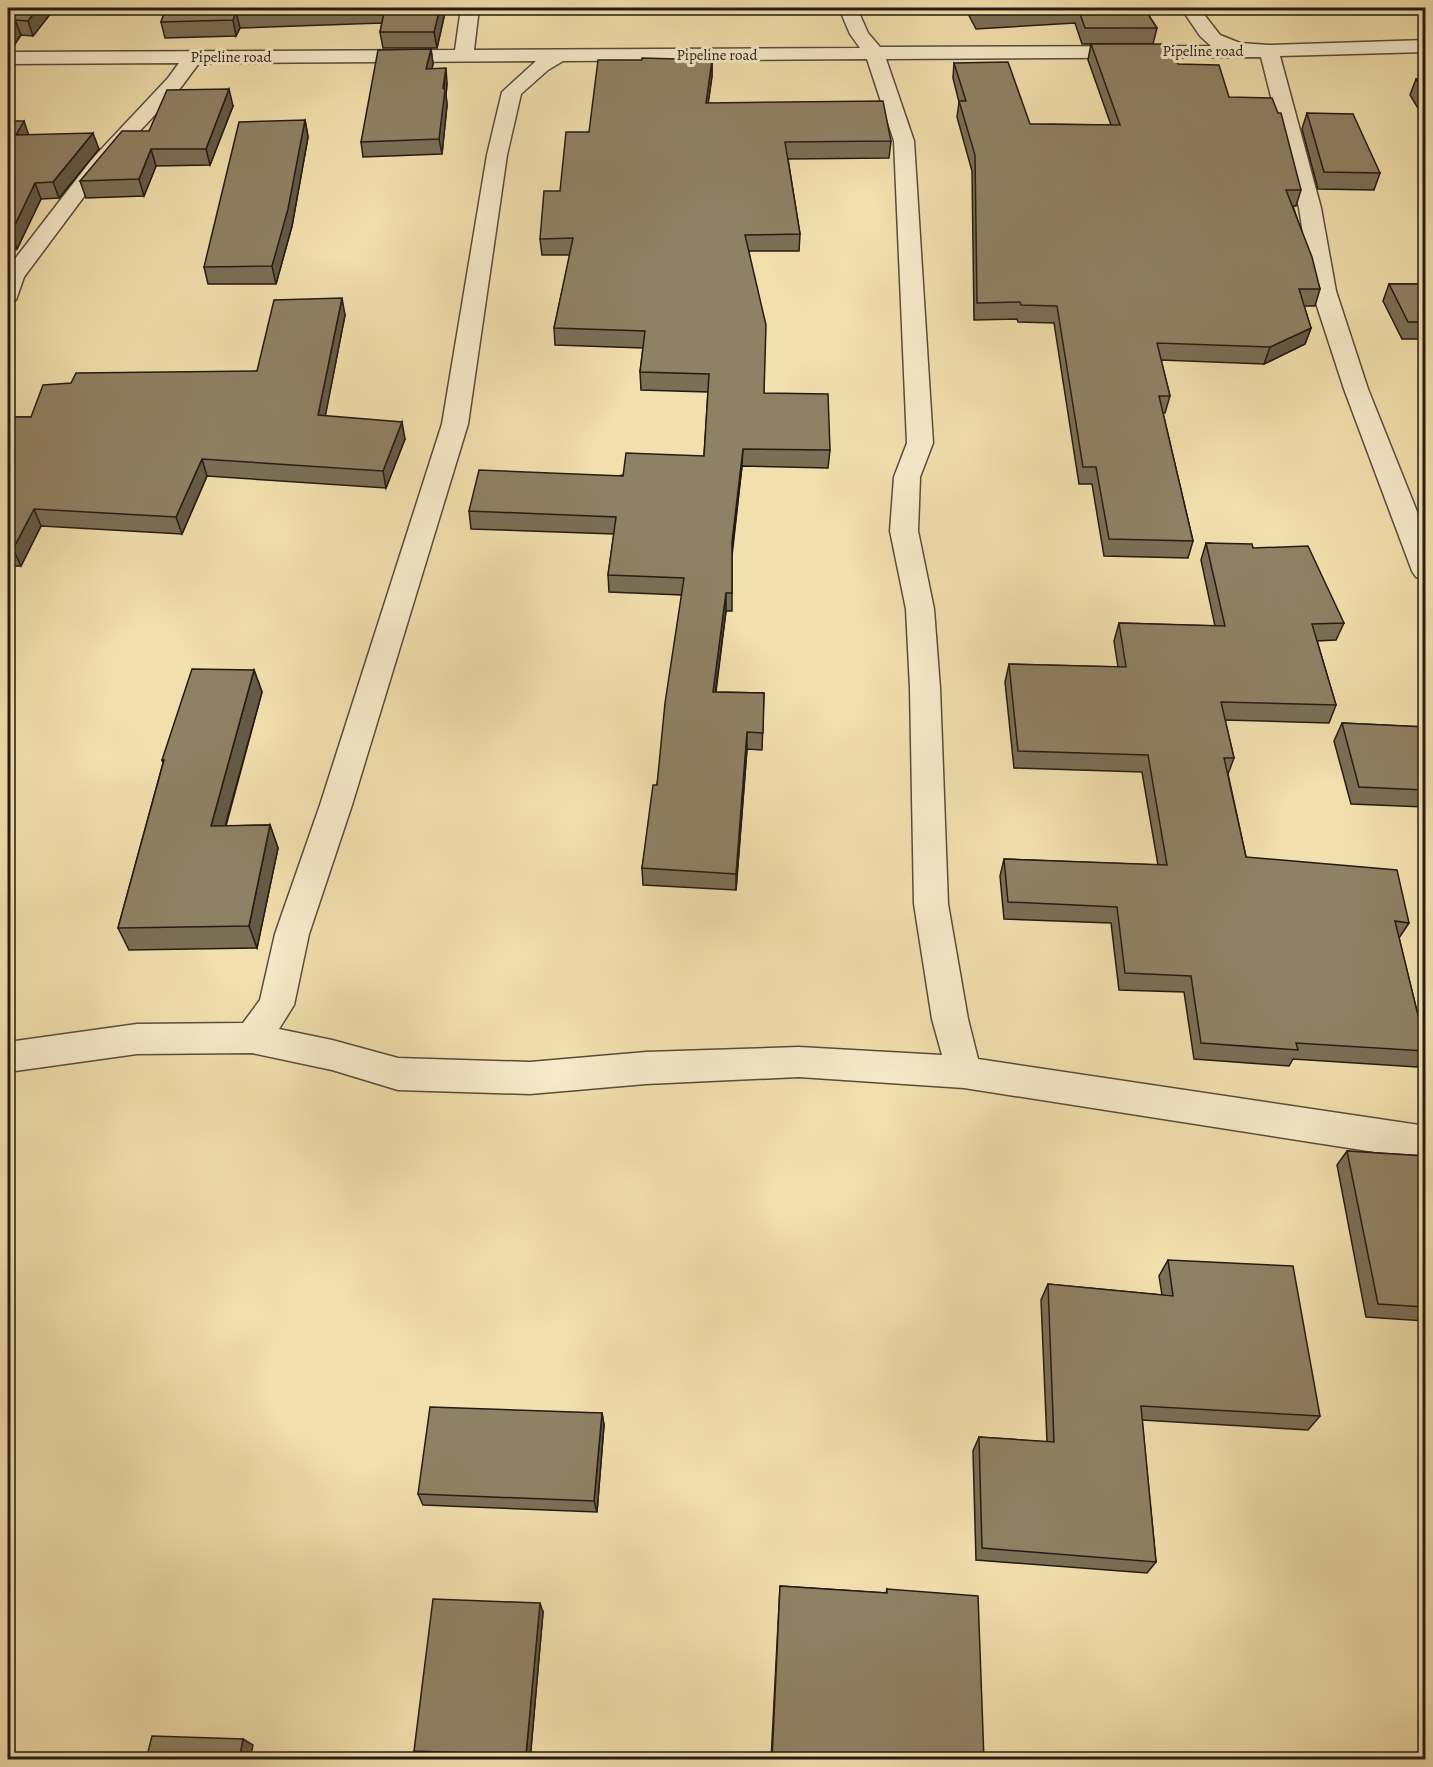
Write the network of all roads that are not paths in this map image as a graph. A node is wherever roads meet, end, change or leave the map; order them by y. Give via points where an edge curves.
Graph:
1 (470, 8) edge
2 (848, 8) edge
3 (1190, 8) edge
4 (1425, 46) edge
5 (1269, 51) junction
6 (875, 54) junction
7 (464, 56) junction
8 (556, 56) junction
9 (193, 57) junction
10 (8, 58) edge
11 (8, 295) edge
12 (1425, 571) edge
13 (252, 1038) junction
14 (8, 1057) edge
15 (964, 1072) junction
16 (1425, 1143) edge

1 - 7 street
2 - 6 street via 859,34
3 - 5 street via 1217,43
4 - 5 street, Pipeline road
5 - 6 street, Pipeline road
5 - 12 street via 1310,208 1324,291 1356,389
6 - 8 street, Pipeline road
6 - 15 street via 904,141 920,443 907,477 903,531 920,609 931,904 950,1019
7 - 8 street, Pipeline road
7 - 9 street, Pipeline road
8 - 13 street via 512,92 495,166 455,424 292,934 276,1005
9 - 10 street, Pipeline road
9 - 11 street via 175,82 99,163 13,276
13 - 14 street via 137,1039
13 - 15 street via 398,1074 530,1078 646,1068 799,1062
15 - 16 street

